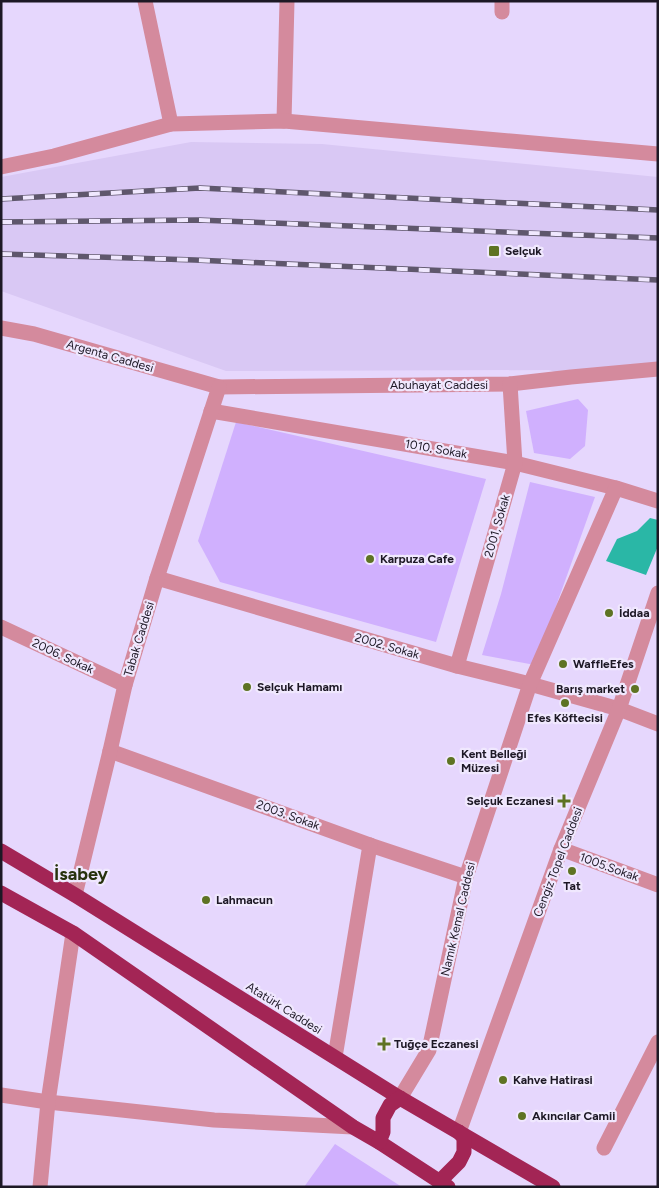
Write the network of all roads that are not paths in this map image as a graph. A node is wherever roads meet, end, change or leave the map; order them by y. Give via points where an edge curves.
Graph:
1 (145, 1) edge
2 (287, 1) edge
3 (284, 122) junction
4 (172, 124) junction
5 (658, 154) edge
6 (1, 167) edge
7 (1, 328) edge
8 (658, 369) edge
9 (510, 384) junction
10 (219, 386) junction
11 (211, 411) junction
12 (515, 463) junction
13 (616, 488) junction
14 (658, 501) edge
15 (157, 578) junction
16 (658, 593) edge
17 (1, 627) edge
18 (457, 666) junction
19 (125, 684) junction
20 (530, 684) junction
21 (619, 709) junction
22 (658, 724) edge
23 (110, 751) junction
24 (370, 845) junction
25 (561, 849) junction
26 (1, 851) edge
27 (466, 878) junction
28 (658, 885) edge
29 (1, 894) edge
30 (75, 895) junction
31 (73, 934) junction
32 (658, 1042) edge
33 (335, 1057) junction
34 (1, 1095) edge
35 (400, 1098) junction
36 (48, 1102) junction
37 (352, 1127) junction
38 (459, 1132) junction
39 (379, 1142) junction
40 (604, 1148) dead end
41 (441, 1185) edge
42 (40, 1187) edge
43 (554, 1187) edge

1 - 4 street
2 - 3 street
3 - 4 street
3 - 5 street
4 - 6 street
7 - 10 street, Argenta Caddesi via 34,334
8 - 9 street, Abuhayat Caddesi
9 - 10 street, Abuhayat Caddesi
9 - 12 street, 2001, Sokak
10 - 11 street, Tabak Caddesi
11 - 12 street, 1010. Sokak
11 - 15 street, Tabak Caddesi
12 - 13 street, 1010. Sokak
12 - 18 street, 2001, Sokak
13 - 14 street, 1010. Sokak
13 - 20 street, Namık Kemal Caddesi
15 - 18 street, 2002. Sokak
15 - 19 street, Tabak Caddesi
16 - 21 street, Cengiz Topel Caddesi
17 - 19 street, 2006. Sokak
18 - 20 street, 2002. Sokak
19 - 23 street, Tabak Caddesi
20 - 21 street, 2002. Sokak
20 - 27 street, Namık Kemal Caddesi
21 - 22 street, 2002. Sokak
21 - 25 street, Cengiz Topel Caddesi
23 - 24 street, 2003. Sokak
23 - 30 street, Tabak Caddesi
24 - 27 street, 2003. Sokak
24 - 33 street
25 - 28 street, 1005.Sokak
25 - 38 street, Cengiz Topel Caddesi
26 - 30 highway, Atatürk Caddesi
27 - 35 street, Namık Kemal Caddesi via 429,1050
29 - 31 highway
30 - 33 highway, Atatürk Caddesi
31 - 36 street
31 - 37 highway
32 - 40 street
33 - 35 highway, Atatürk Caddesi
34 - 36 street
35 - 38 highway, Atatürk Caddesi
35 - 39 highway via 390,1105 383,1118
36 - 37 street via 214,1120
36 - 42 street
37 - 39 highway
38 - 41 highway via 464,1138 464,1152
38 - 43 highway, Atatürk Caddesi
39 - 41 highway

